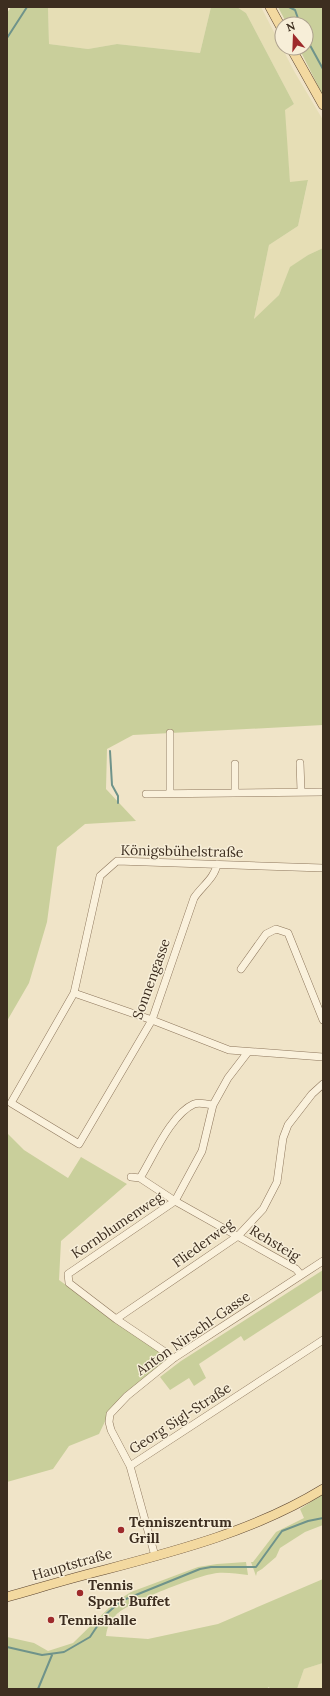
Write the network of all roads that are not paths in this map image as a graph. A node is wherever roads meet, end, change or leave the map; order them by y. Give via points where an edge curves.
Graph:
1 (270, 7) edge
2 (275, 16) edge
3 (295, 56) edge
4 (323, 105) edge
5 (170, 733) dead end
6 (235, 764) dead end
7 (300, 764) dead end
8 (301, 791) junction
9 (235, 792) junction
10 (323, 792) edge
11 (170, 793) junction
12 (146, 794) dead end
13 (217, 864) junction
14 (323, 868) edge
15 (241, 969) dead end
16 (74, 993) junction
17 (152, 1020) junction
18 (323, 1020) edge
19 (248, 1052) junction
20 (323, 1057) edge
21 (323, 1084) edge
22 (213, 1105) junction
23 (79, 1144) joint
24 (131, 1177) dead end
25 (140, 1178) junction
26 (175, 1201) junction
27 (238, 1236) junction
28 (323, 1261) edge
29 (301, 1275) junction
30 (116, 1319) junction
31 (323, 1340) edge
32 (174, 1358) junction
33 (130, 1466) junction
34 (323, 1489) edge
35 (155, 1556) junction
36 (7, 1597) edge

1 - 2 main road
3 - 4 main road
5 - 11 street
6 - 9 street
7 - 8 street
8 - 9 street
8 - 10 street
9 - 11 street
11 - 12 street
13 - 14 street, Königsbühelstraße
13 - 16 street, Königsbühelstraße via 117,861 100,876
13 - 17 street, Sonnengasse via 216,870 194,898
15 - 18 street via 266,934 276,929 288,933
16 - 17 street
16 - 23 street, Königsbühelstraße via 11,1102
17 - 19 street via 229,1050
17 - 23 street, Sonnengasse
19 - 20 street
19 - 22 street, Kornblumenweg via 228,1078
21 - 27 street, Fliederweg via 288,1125 283,1138 275,1187 263,1209
22 - 25 street via 196,1103 182,1112 168,1130
22 - 26 street, Kornblumenweg via 202,1151
24 - 25 street, Rehsteig
25 - 26 street, Rehsteig
26 - 27 street, Rehsteig
26 - 30 street, Kornblumenweg via 68,1274 69,1283
27 - 29 street, Rehsteig via 296,1269
27 - 30 street, Fliederweg
28 - 29 street, Anton Nirschl-Gasse
29 - 32 street, Anton Nirschl-Gasse
30 - 32 street, Kornblumenweg
31 - 33 street, Georg Sigl-Straße
32 - 33 street, Anton Nirschl-Gasse via 127,1396 110,1414 111,1430
33 - 35 street, Georg Sigl-Straße
34 - 35 main road, Hauptstraße via 297,1505 260,1522
35 - 36 main road, Hauptstraße

